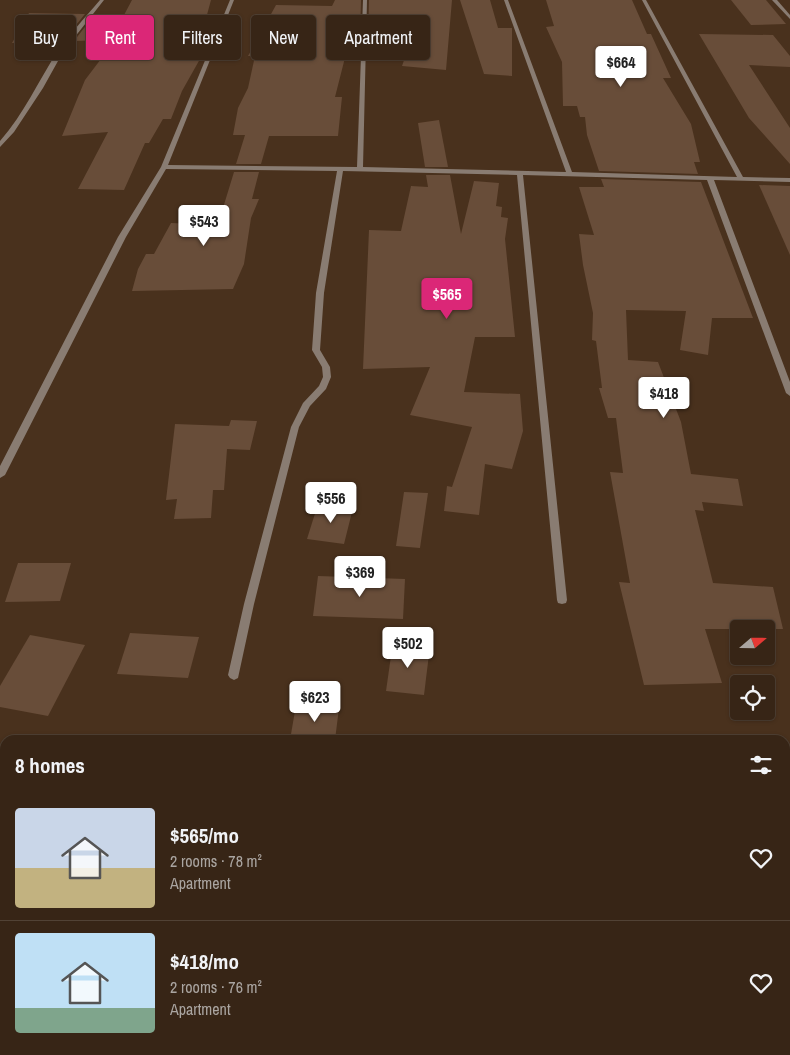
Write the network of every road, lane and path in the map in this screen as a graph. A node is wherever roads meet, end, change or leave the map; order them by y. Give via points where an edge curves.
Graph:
1 (102, 0) edge
2 (232, 0) edge
3 (365, 0) edge
4 (506, 0) edge
5 (644, 0) edge
6 (774, 0) edge
7 (790, 18) edge
8 (0, 144) edge
9 (164, 167) junction
10 (340, 169) junction
11 (360, 169) junction
12 (520, 174) junction
13 (570, 175) junction
14 (710, 178) junction
15 (741, 179) junction
16 (790, 180) edge
17 (790, 393) edge
18 (0, 475) edge
19 (562, 600) dead end
20 (234, 675) dead end

1 - 8 street via 61,51 40,88
2 - 9 street
3 - 11 street
4 - 13 street
5 - 15 street
6 - 7 street
9 - 10 street
9 - 18 street via 122,237
10 - 11 street
10 - 20 street via 320,294 316,350 326,367 327,377 323,387 306,405 295,428
11 - 12 street
12 - 13 street
12 - 19 street
13 - 14 street
14 - 15 street
14 - 17 street
15 - 16 street

